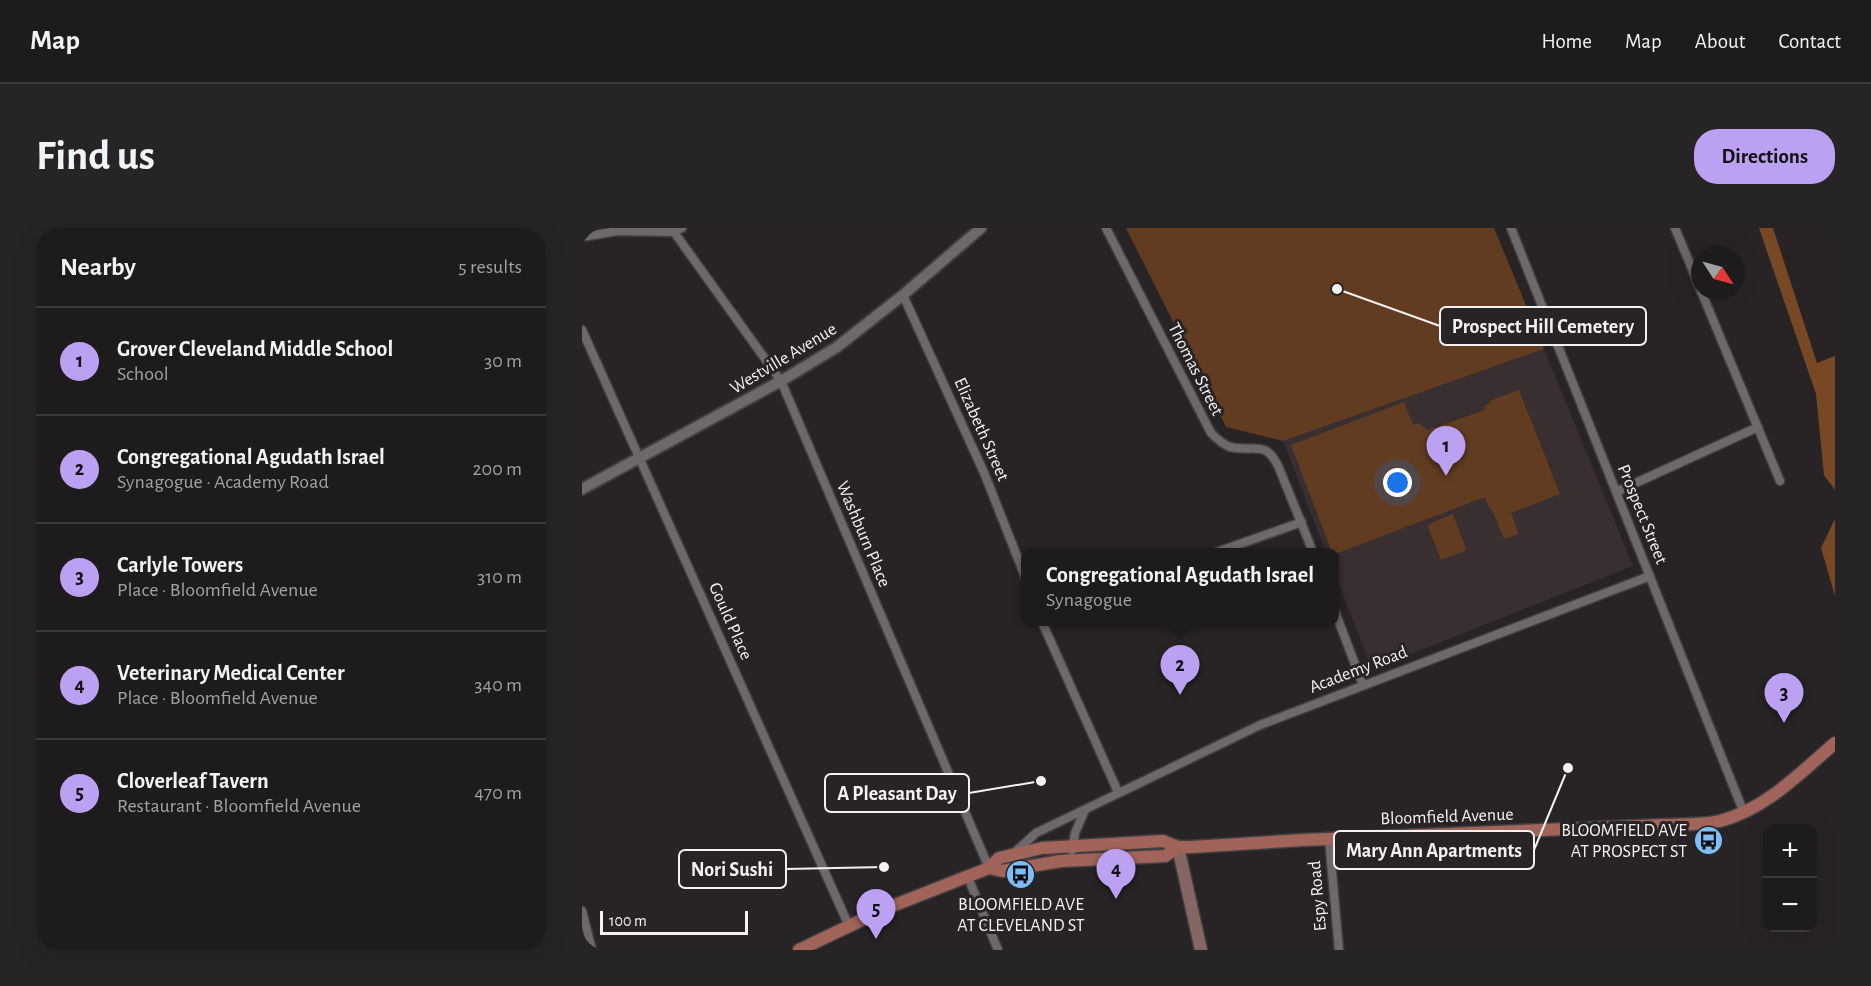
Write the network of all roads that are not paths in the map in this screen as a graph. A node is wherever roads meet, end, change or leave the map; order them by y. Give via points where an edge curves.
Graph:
1 (981, 228) edge
2 (1106, 228) edge
3 (1511, 228) edge
4 (1675, 228) edge
5 (678, 230) edge
6 (582, 237) edge
7 (1691, 266) edge
8 (903, 296) junction
9 (1705, 300) edge
10 (582, 330) edge
11 (781, 381) junction
12 (1758, 428) junction
13 (641, 458) junction
14 (1780, 481) dead end
15 (582, 489) edge
16 (1616, 492) junction
17 (1302, 522) junction
18 (1228, 548) edge
19 (1312, 548) edge
20 (1021, 566) edge
21 (1650, 576) junction
22 (1339, 620) edge
23 (1044, 626) edge
24 (1363, 685) junction
25 (1835, 743) edge
26 (1118, 792) junction
27 (1085, 809) junction
28 (1744, 813) junction
29 (1329, 839) junction
30 (1073, 845) junction
31 (1178, 847) junction
32 (1014, 853) junction
33 (1070, 861) junction
34 (989, 868) junction
35 (967, 875) junction
36 (582, 911) edge
37 (849, 926) junction
38 (592, 950) edge
39 (799, 950) edge
40 (998, 950) edge
41 (1201, 950) edge
42 (1339, 950) edge

1 - 8 street, Westville Avenue
2 - 17 street, Thomas Street via 1211,433 1231,447 1268,450
3 - 16 street, Prospect Street
4 - 7 street
5 - 6 street via 617,231
5 - 11 street, Washburn Place
8 - 11 street, Westville Avenue via 837,347
8 - 20 street, Elizabeth Street via 986,475
9 - 12 street
10 - 13 street, Gould Place
11 - 13 street, Westville Avenue
11 - 34 street, Washburn Place
12 - 14 street
12 - 16 street
13 - 15 street, Westville Avenue
13 - 37 street, Gould Place
16 - 21 street, Prospect Street
17 - 18 street
17 - 19 street, Thomas Street
21 - 24 street, Academy Road
21 - 28 street, Prospect Street
22 - 24 street
23 - 26 street
24 - 26 street, Academy Road via 1260,725
25 - 28 main road, Bloomfield Avenue via 1767,801
26 - 27 street, Academy Road
27 - 30 street
27 - 32 street, Academy Road via 1036,833
28 - 29 main road, Bloomfield Avenue via 1690,824
29 - 31 main road, Bloomfield Avenue
29 - 42 street, Espy Road
30 - 31 main road, Bloomfield Avenue via 1163,841
30 - 32 main road, Bloomfield Avenue
30 - 33 street
31 - 33 main road, Bloomfield Avenue via 1165,856
31 - 41 main road
32 - 34 main road, Bloomfield Avenue via 999,858
33 - 34 main road, Bloomfield Avenue via 1002,871
34 - 35 main road, Bloomfield Avenue
35 - 37 main road, Bloomfield Avenue
35 - 40 street
36 - 38 street
37 - 39 main road, Bloomfield Avenue

